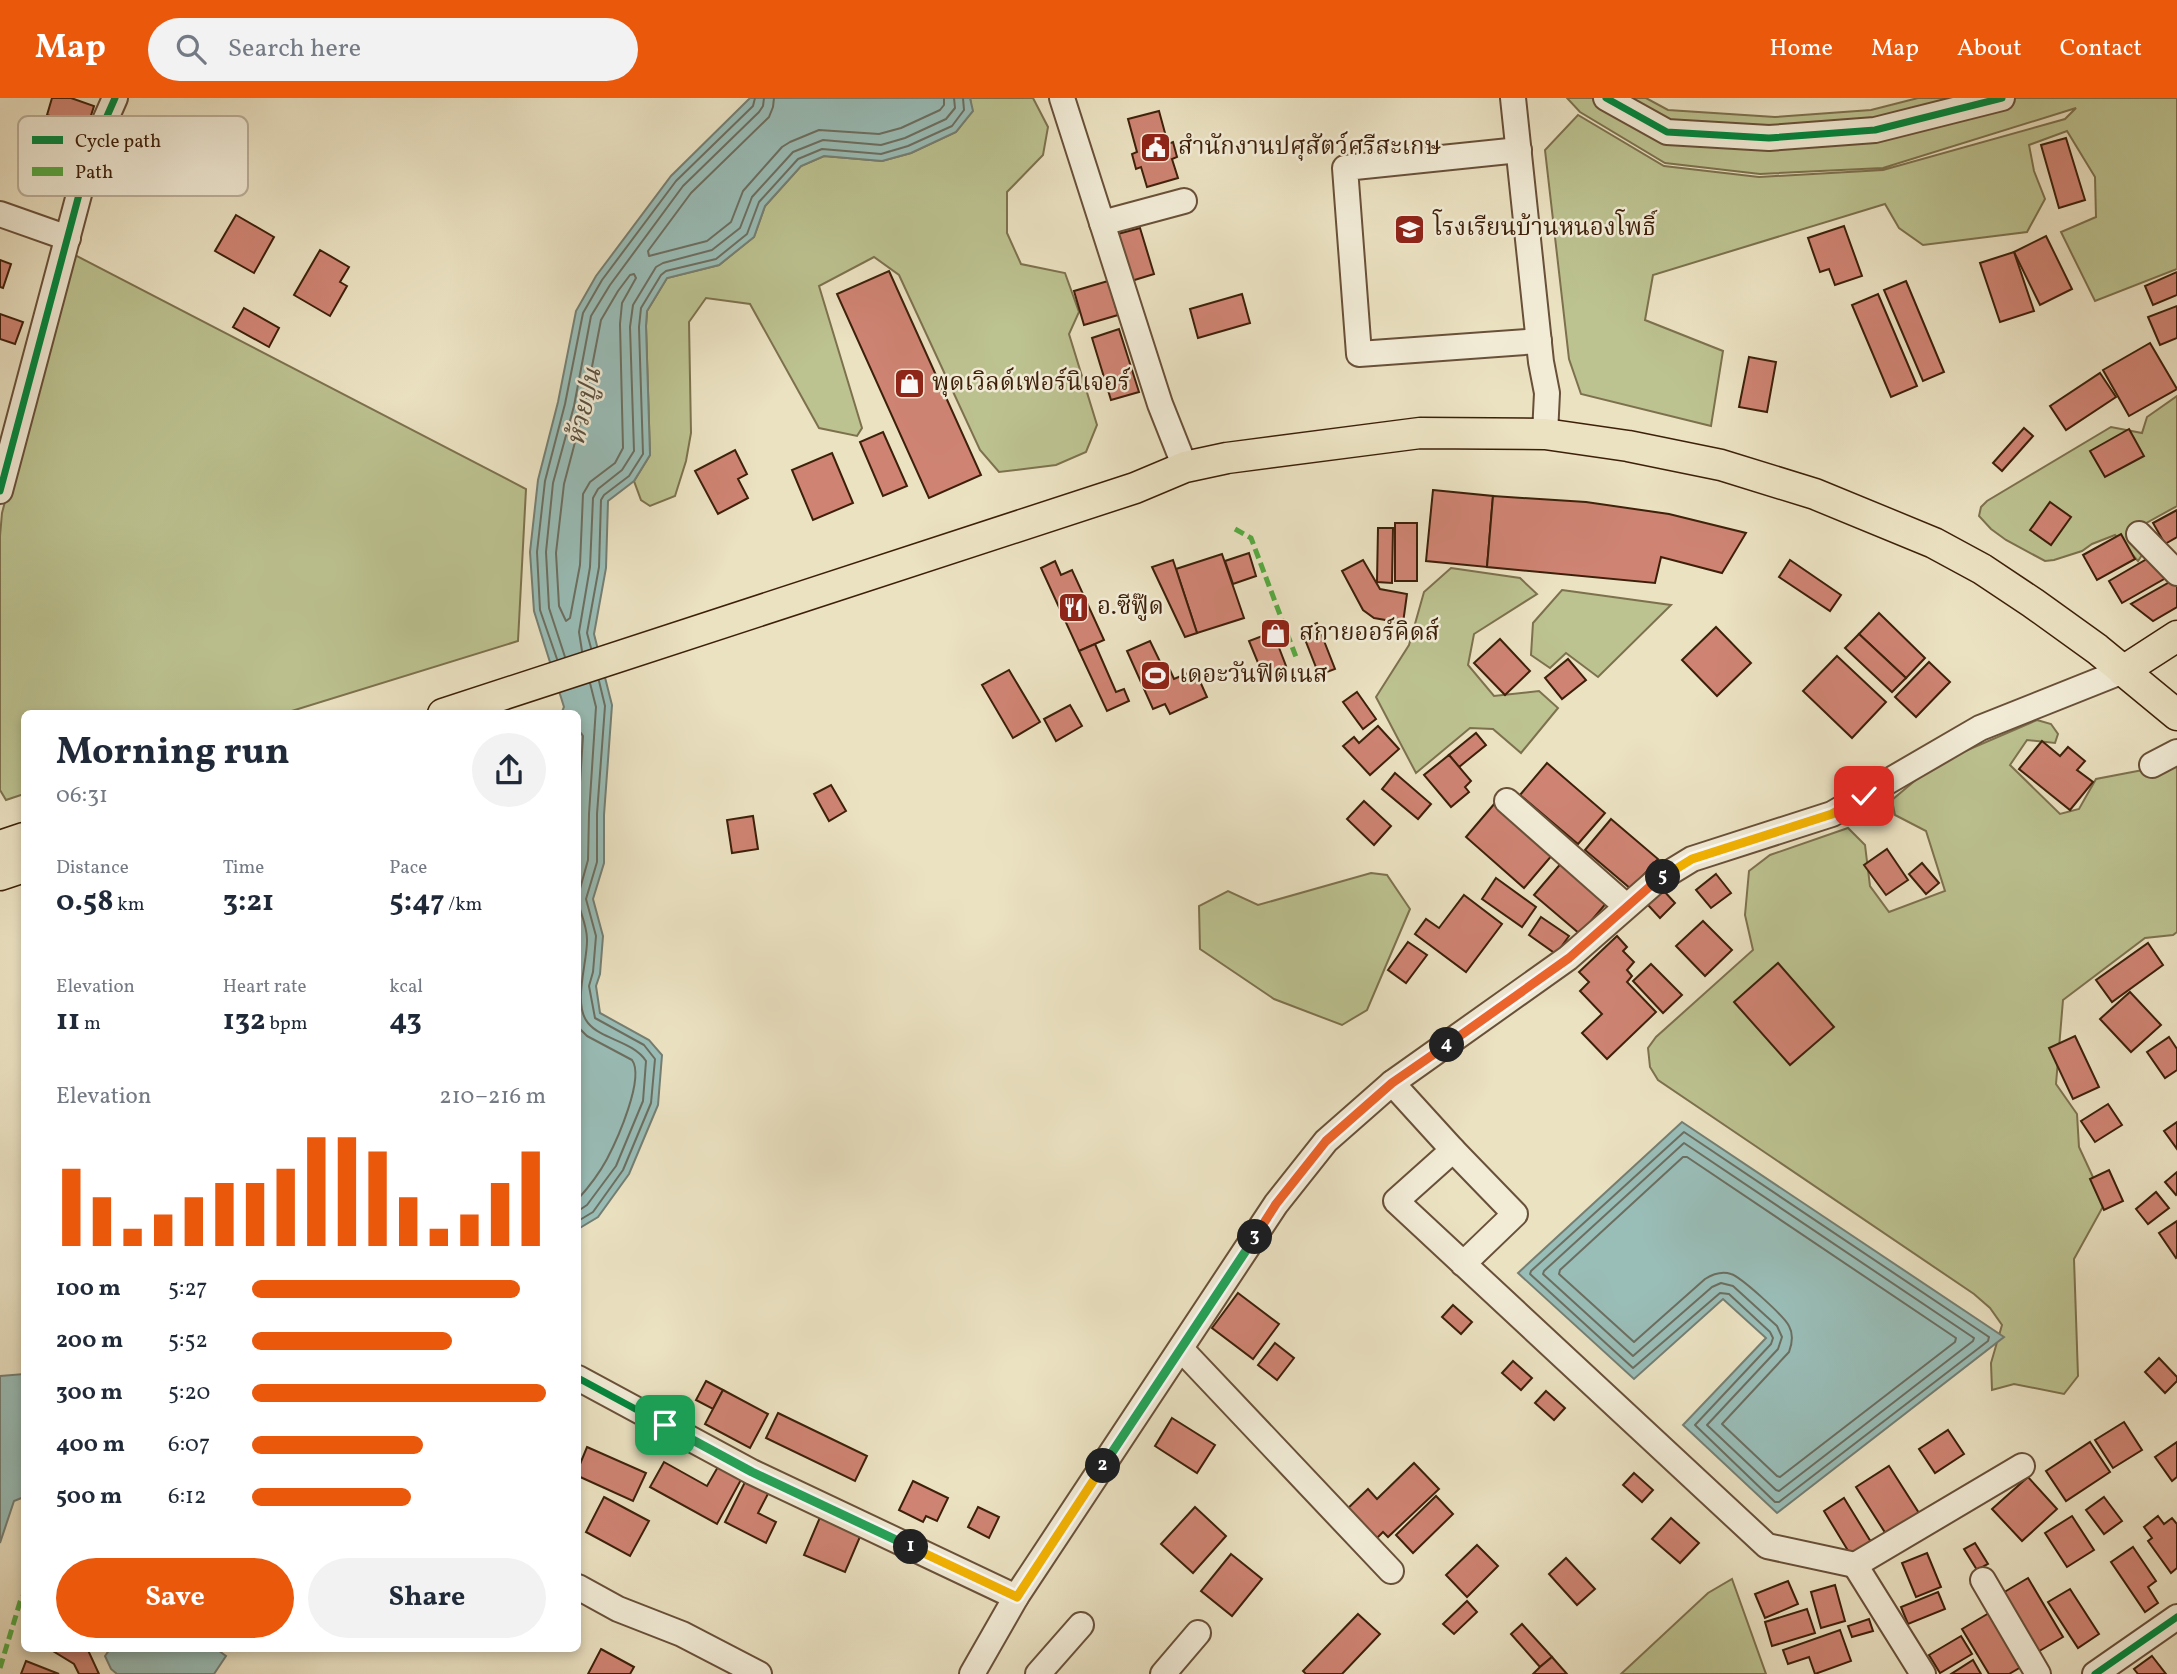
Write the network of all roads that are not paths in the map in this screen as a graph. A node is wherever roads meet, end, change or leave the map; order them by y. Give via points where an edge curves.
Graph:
1 (115, 98) edge
2 (1062, 98) edge
3 (1513, 98) edge
4 (1606, 98) edge
5 (2002, 98) edge
6 (107, 116) edge
7 (1519, 150) junction
8 (79, 196) edge
9 (1184, 201) dead end
10 (0, 214) edge
11 (1102, 223) junction
12 (68, 238) junction
13 (1539, 341) junction
14 (1545, 434) junction
15 (5, 454) edge
16 (1185, 467) junction
17 (0, 491) edge
18 (2139, 534) dead end
19 (2177, 573) edge
20 (2177, 636) edge
21 (2177, 658) edge
22 (2123, 671) junction
23 (455, 710) edge
24 (2177, 715) edge
25 (2177, 752) edge
26 (2152, 765) dead end
27 (1507, 801) dead end
28 (21, 839) edge
29 (0, 846) edge
30 (21, 868) edge
31 (0, 875) edge
32 (1626, 906) junction
33 (1392, 1083) junction
34 (1453, 1150) junction
35 (1463, 1264) junction
36 (1181, 1349) junction
37 (581, 1380) edge
38 (2022, 1466) dead end
39 (1855, 1565) junction
40 (1391, 1571) dead end
41 (1983, 1580) dead end
42 (581, 1589) edge
43 (1017, 1597) junction
44 (1081, 1625) dead end
45 (2173, 1626) edge
46 (1198, 1633) dead end
47 (759, 1674) edge
48 (972, 1674) edge
49 (1038, 1674) edge
50 (1163, 1674) edge
51 (1923, 1674) edge
52 (2038, 1674) edge
53 (2095, 1674) edge

1 - 6 street
2 - 11 street
3 - 7 street
4 - 5 street via 1667,131 1769,138 1875,130
7 - 13 street
7 - 13 street via 1345,168 1359,354
8 - 12 street
9 - 11 street
10 - 12 street
11 - 16 street
12 - 15 street
13 - 14 street via 1547,393
14 - 16 main road via 1420,433
14 - 22 main road via 1721,465 1885,522 1982,569
15 - 17 street
16 - 23 main road via 1135,488
18 - 19 street
20 - 22 main road
21 - 22 main road
22 - 24 main road
22 - 32 street via 1980,728 1832,814 1692,859
25 - 26 street
27 - 32 street
28 - 29 main road
30 - 31 main road
32 - 33 street via 1569,958
33 - 34 street
33 - 36 street via 1326,1141 1276,1204
34 - 35 street via 1515,1214
34 - 35 street via 1396,1201
35 - 39 street via 1767,1546
36 - 40 street
36 - 43 street
37 - 43 street via 752,1472
38 - 39 street
39 - 51 street
41 - 52 street
42 - 47 street
43 - 48 street
44 - 49 street
45 - 53 street
46 - 50 street

